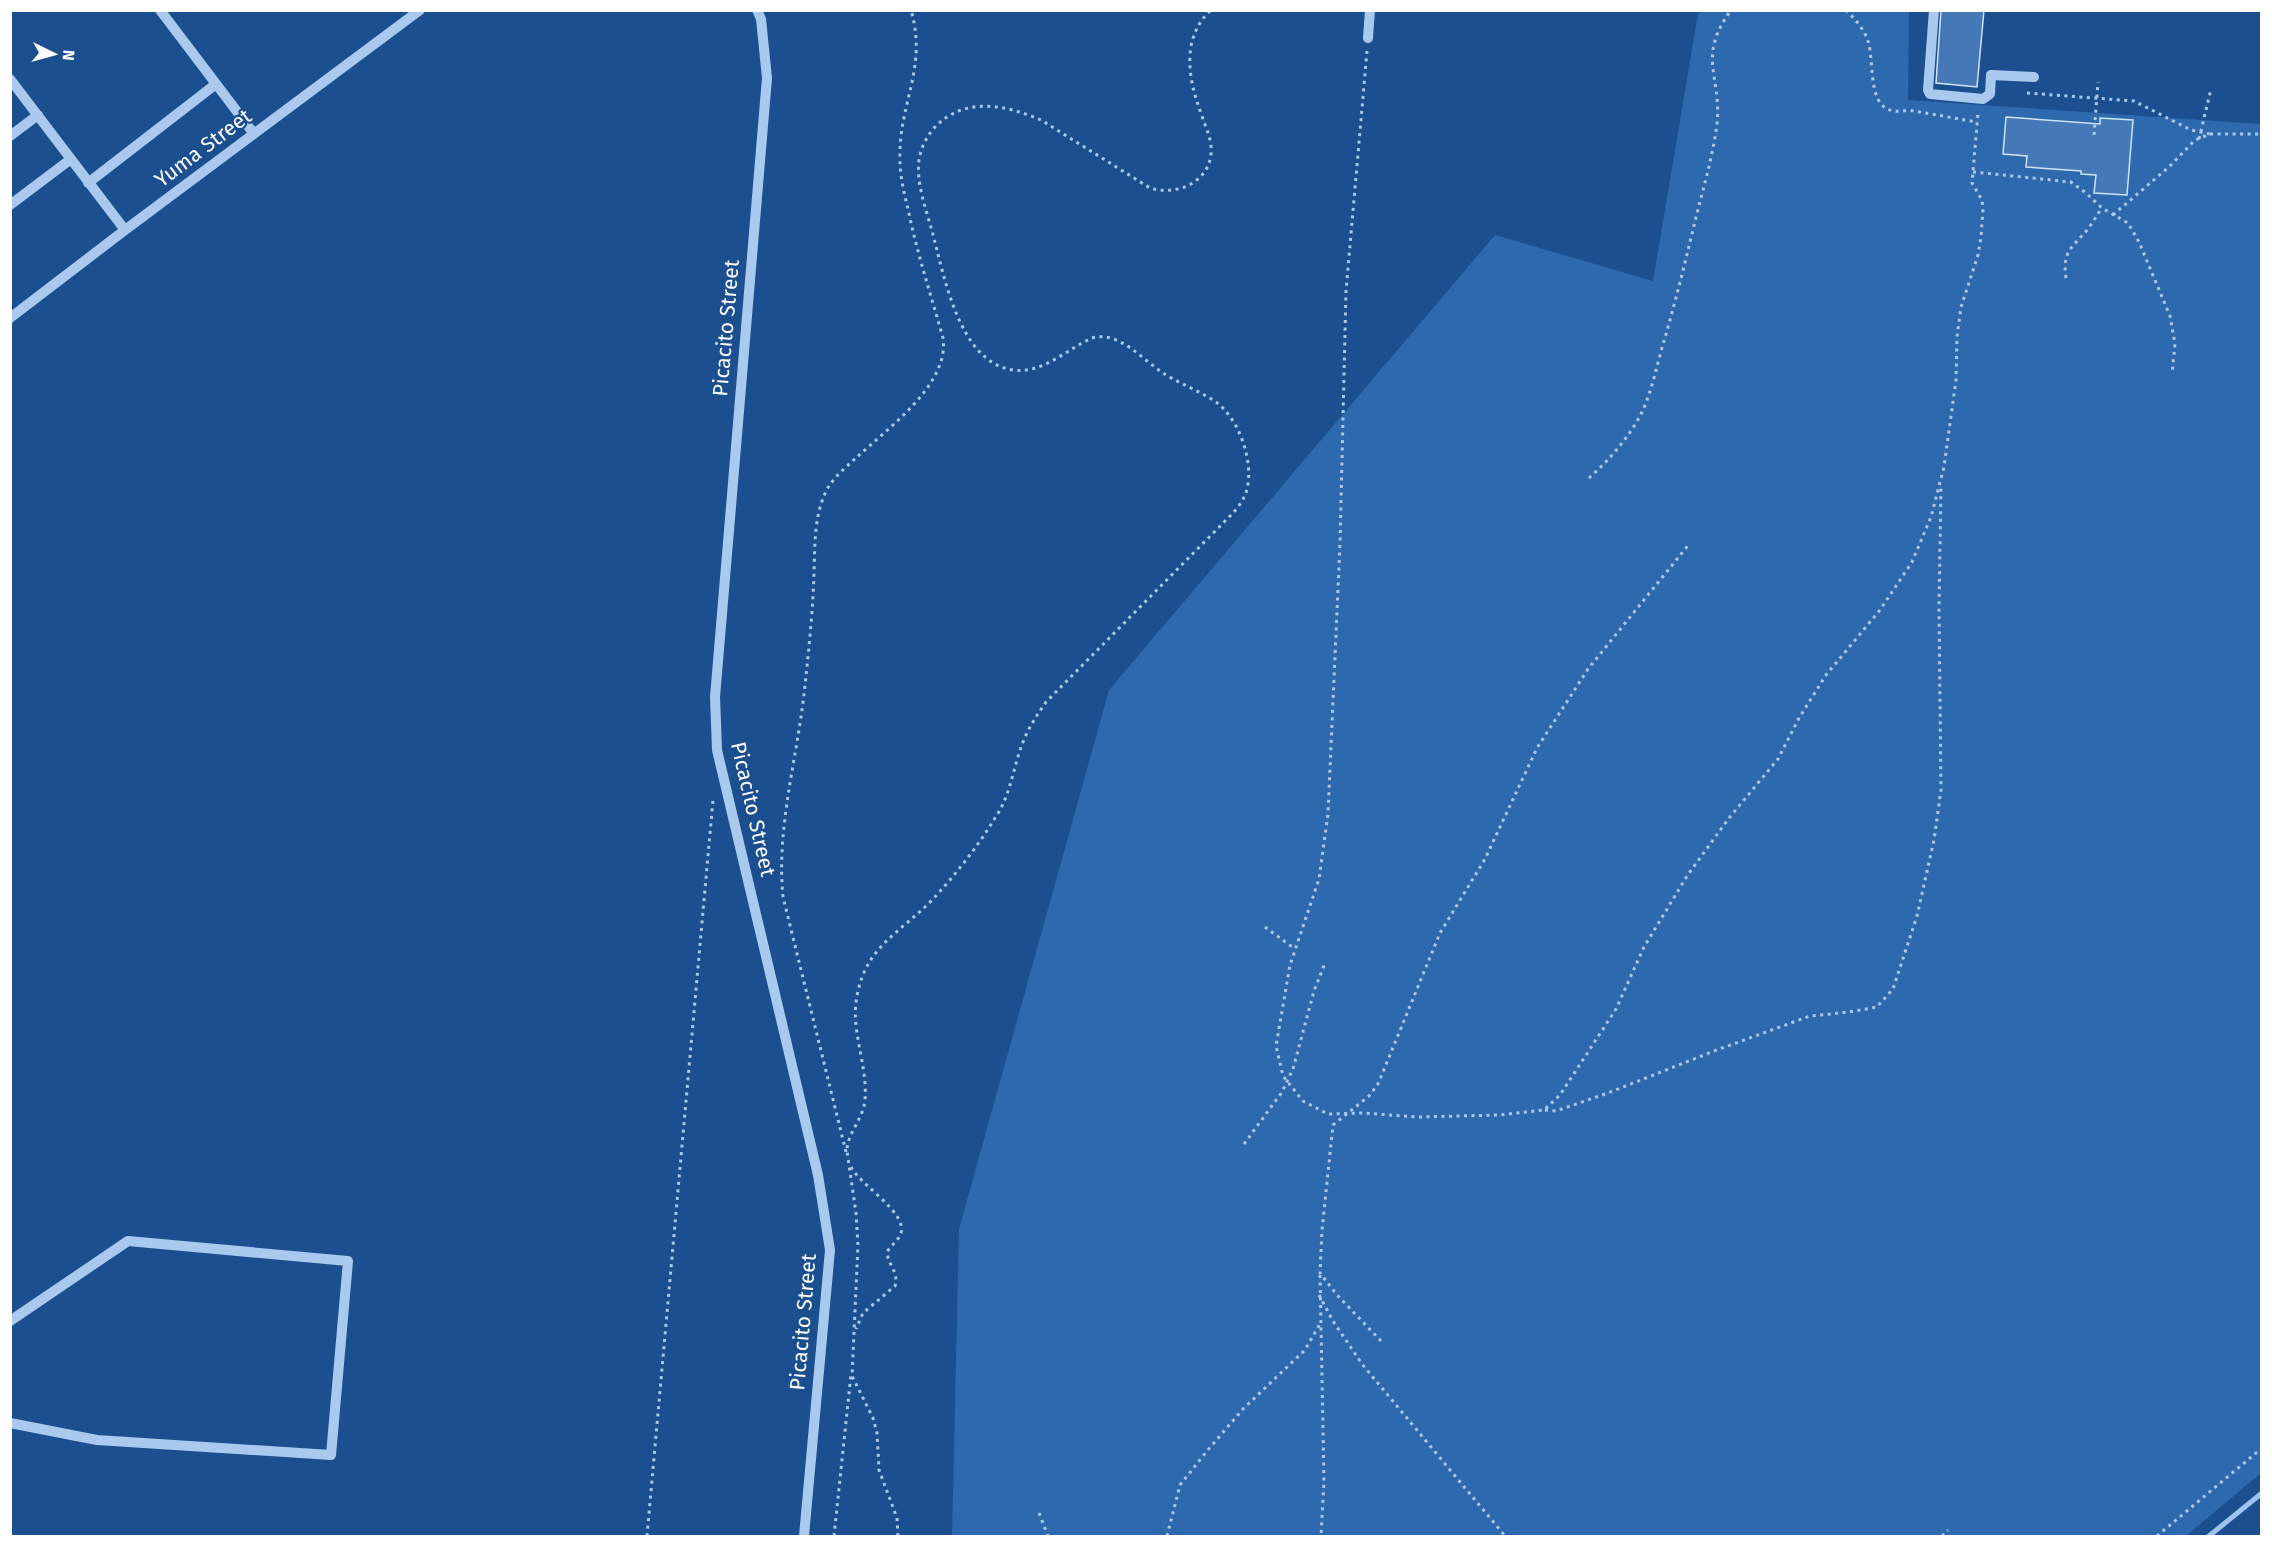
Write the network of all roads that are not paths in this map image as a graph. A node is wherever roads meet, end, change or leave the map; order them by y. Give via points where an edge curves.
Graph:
1 (160, 10) edge
2 (420, 10) edge
3 (757, 10) edge
4 (1370, 10) edge
5 (1934, 10) edge
6 (1368, 38) road end
7 (2034, 77) dead end
8 (10, 79) edge
9 (216, 84) junction
10 (38, 115) junction
11 (255, 134) junction
12 (10, 136) edge
13 (70, 159) junction
14 (88, 183) junction
15 (10, 205) edge
16 (125, 230) junction
17 (10, 318) edge
18 (10, 1321) edge
19 (10, 1424) edge
20 (804, 1536) edge

1 - 9 street
2 - 11 street, Yuma Street
3 - 20 street, Picacito Street via 767,78 715,697 717,750 818,1175 830,1250
4 - 6 street
5 - 7 street via 1928,90 1933,95 1987,98 1991,75
8 - 10 street
9 - 11 street
9 - 14 street
10 - 12 street
10 - 13 street
11 - 16 street, Yuma Street
13 - 14 street
13 - 15 street
14 - 16 street
16 - 17 street, Yuma Street
18 - 19 street via 128,1241 348,1262 331,1455 97,1440

